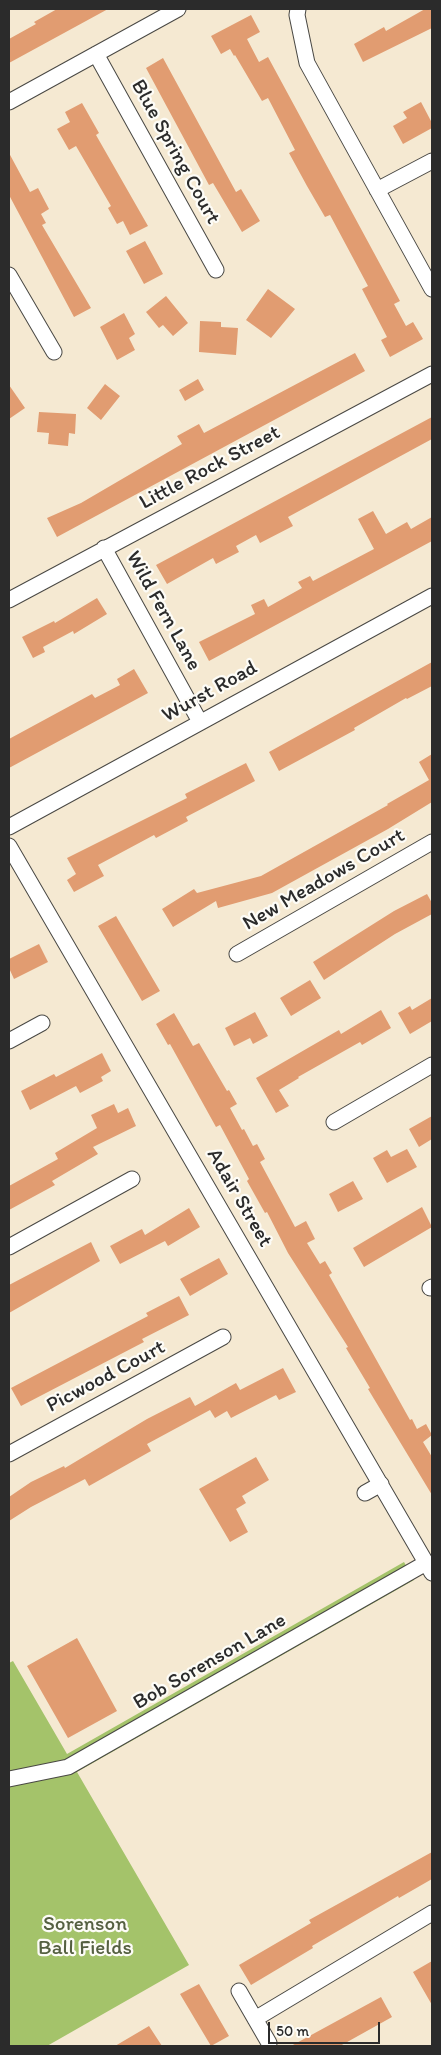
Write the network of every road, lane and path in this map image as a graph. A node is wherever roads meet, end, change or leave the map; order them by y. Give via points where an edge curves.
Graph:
1 (178, 9) edge
2 (298, 9) edge
3 (96, 54) junction
4 (9, 102) edge
5 (432, 161) edge
6 (377, 190) junction
7 (216, 270) dead end
8 (9, 275) edge
9 (432, 289) edge
10 (54, 352) dead end
11 (432, 374) edge
12 (104, 548) junction
13 (432, 596) edge
14 (9, 600) edge
15 (200, 722) junction
16 (9, 827) edge
17 (432, 842) edge
18 (9, 846) edge
19 (237, 954) dead end
20 (42, 1023) dead end
21 (9, 1041) edge
22 (432, 1065) edge
23 (334, 1122) dead end
24 (132, 1179) dead end
25 (9, 1247) edge
26 (223, 1337) dead end
27 (9, 1454) edge
28 (381, 1484) junction
29 (365, 1493) dead end
30 (429, 1568) edge
31 (9, 1779) edge
32 (432, 1913) edge
33 (239, 1991) dead end
34 (255, 2018) junction
35 (269, 2043) dead end

1 - 3 street
2 - 6 street via 306,63
3 - 4 street
3 - 7 street, Blue Spring Court
5 - 6 street
6 - 9 street
8 - 10 street
11 - 12 street, Little Rock Street
12 - 14 street, Little Rock Street
12 - 15 street, Wild Fern Lane
13 - 15 street, Wurst Road
15 - 16 street, Wurst Road
17 - 19 street, New Meadows Court
18 - 28 street, Adair Street
20 - 21 street
22 - 23 street
24 - 25 street
26 - 27 street, Picwood Court
28 - 29 street
28 - 30 street, Adair Street
30 - 31 street, Bob Sorenson Lane via 68,1767
32 - 34 street
33 - 34 street
34 - 35 street

